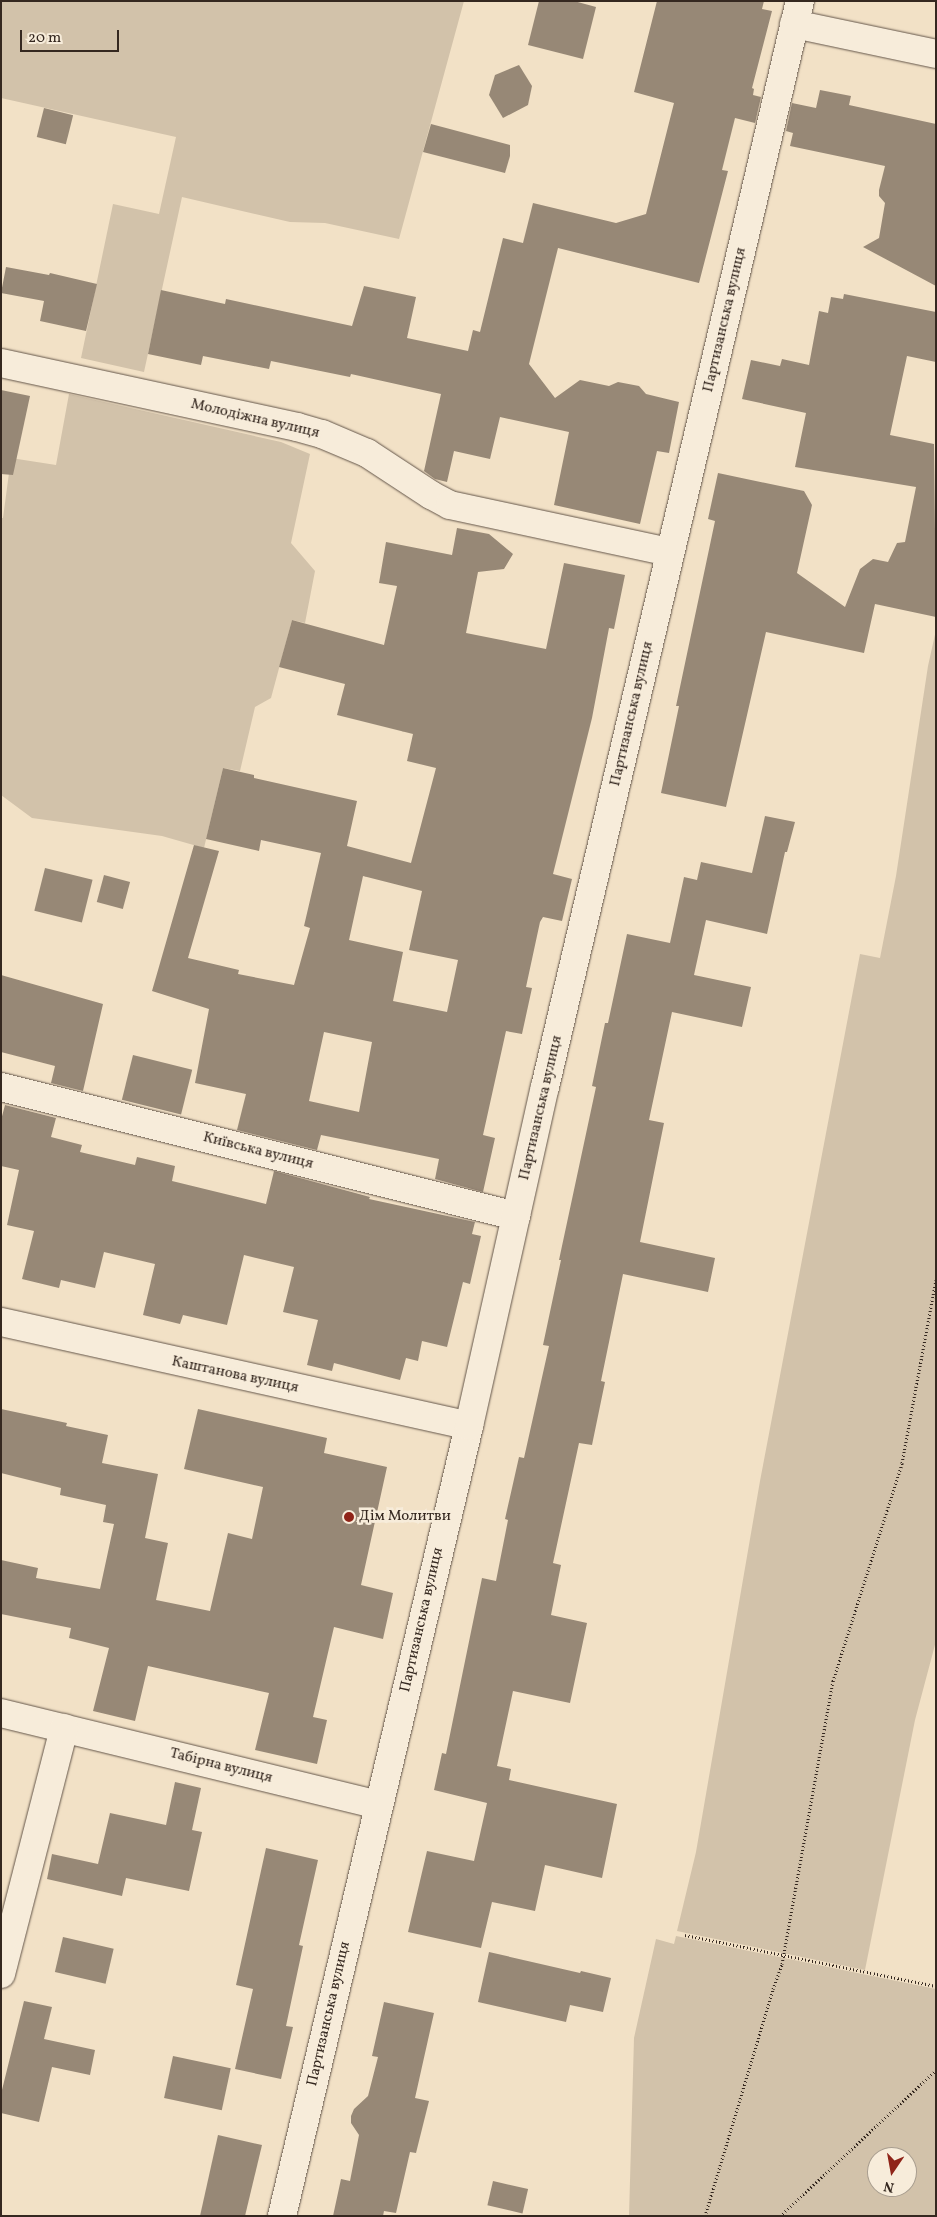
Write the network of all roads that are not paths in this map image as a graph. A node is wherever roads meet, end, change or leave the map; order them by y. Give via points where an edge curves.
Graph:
1 (797, 13) edge
2 (936, 54) edge
3 (1, 362) edge
4 (670, 552) junction
5 (1, 1087) edge
6 (516, 1216) junction
7 (1, 1322) edge
8 (468, 1426) junction
9 (1, 1713) edge
10 (64, 1728) junction
11 (378, 1805) junction
12 (1, 1974) edge
13 (282, 2216) edge

1 - 2 street
1 - 4 street, Партизанська вулиця
3 - 4 street, Молодіжна вулиця via 322,434 366,453 450,505
4 - 6 street, Партизанська вулиця
5 - 6 street, Київська вулиця
6 - 8 street, Партизанська вулиця
7 - 8 street, Каштанова вулиця
8 - 11 street, Партизанська вулиця
9 - 10 street, Табірна вулиця
10 - 11 street, Табірна вулиця
10 - 12 street
11 - 13 street, Партизанська вулиця

